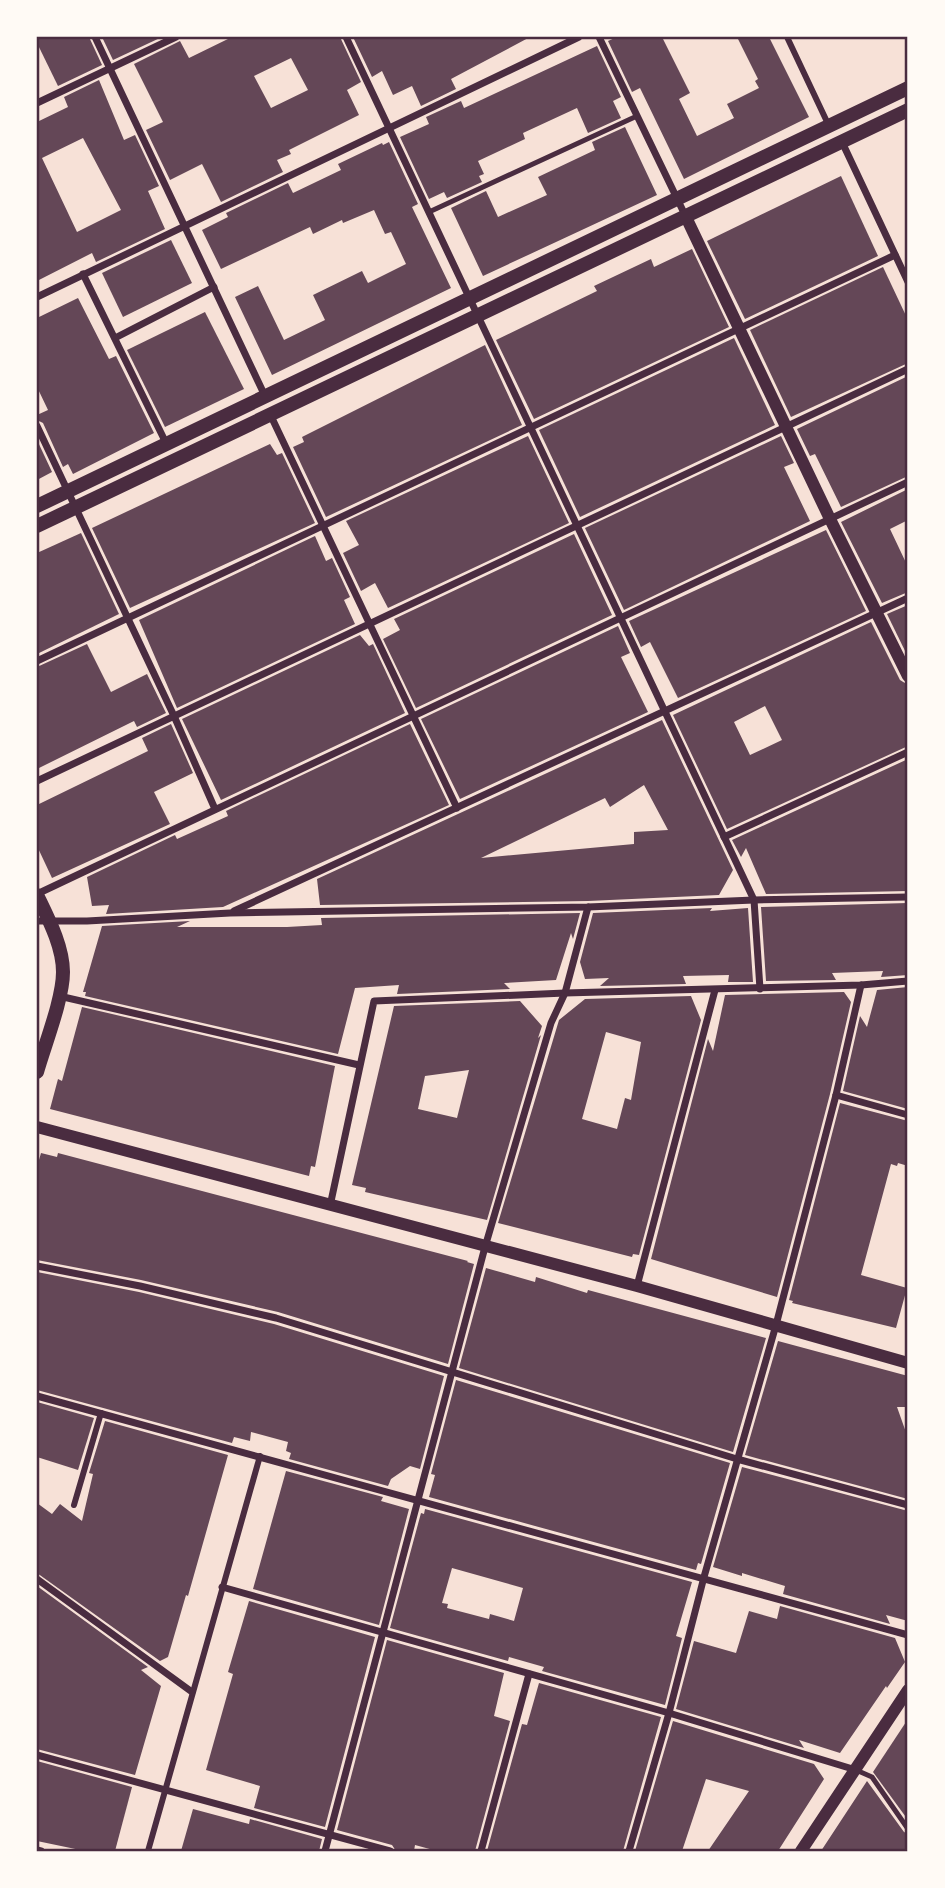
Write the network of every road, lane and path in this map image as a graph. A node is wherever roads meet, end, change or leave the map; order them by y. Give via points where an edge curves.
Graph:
1 (95, 37) edge
2 (176, 37) edge
3 (346, 37) edge
4 (579, 37) edge
5 (599, 37) edge
6 (787, 37) edge
7 (110, 68) junction
8 (908, 88) edge
9 (37, 103) edge
10 (908, 110) edge
11 (638, 116) junction
12 (829, 126) junction
13 (389, 128) junction
14 (841, 141) junction
15 (678, 199) junction
16 (429, 212) junction
17 (685, 215) junction
18 (185, 226) junction
19 (895, 255) junction
20 (83, 274) junction
21 (908, 282) edge
22 (214, 287) junction
23 (37, 297) edge
24 (470, 298) junction
25 (478, 315) junction
26 (740, 328) junction
27 (115, 338) junction
28 (908, 369) edge
29 (265, 396) junction
30 (270, 414) junction
31 (37, 426) edge
32 (531, 427) junction
33 (786, 427) junction
34 (166, 443) junction
35 (908, 482) edge
36 (67, 491) junction
37 (37, 506) edge
38 (74, 508) junction
39 (830, 519) junction
40 (37, 526) edge
41 (323, 526) junction
42 (577, 526) junction
43 (908, 598) edge
44 (877, 613) junction
45 (127, 618) junction
46 (621, 618) junction
47 (370, 624) junction
48 (37, 661) edge
49 (908, 676) edge
50 (665, 711) junction
51 (174, 716) junction
52 (415, 716) junction
53 (908, 752) edge
54 (37, 782) edge
55 (457, 808) junction
56 (215, 809) junction
57 (724, 838) junction
58 (37, 895) edge
59 (908, 897) edge
60 (754, 900) junction
61 (588, 907) junction
62 (230, 913) junction
63 (43, 921) edge
64 (908, 981) edge
65 (861, 985) junction
66 (760, 989) junction
67 (715, 990) junction
68 (565, 993) junction
69 (59, 996) junction
70 (359, 1065) junction
71 (37, 1072) edge
72 (836, 1095) junction
73 (908, 1115) edge
74 (37, 1127) edge
75 (331, 1206) junction
76 (485, 1247) junction
77 (37, 1266) edge
78 (637, 1286) junction
79 (776, 1325) junction
80 (908, 1363) edge
81 (451, 1371) junction
82 (37, 1396) edge
83 (101, 1413) junction
84 (260, 1456) junction
85 (737, 1459) junction
86 (418, 1499) junction
87 (74, 1505) dead end
88 (908, 1505) edge
89 (704, 1577) junction
90 (37, 1578) edge
91 (222, 1587) junction
92 (384, 1632) junction
93 (908, 1635) edge
94 (529, 1674) junction
95 (908, 1690) edge
96 (192, 1692) junction
97 (669, 1713) junction
98 (37, 1755) edge
99 (856, 1770) junction
100 (164, 1790) junction
101 (908, 1829) edge
102 (330, 1835) junction
103 (148, 1851) edge
104 (326, 1851) edge
105 (390, 1851) edge
106 (481, 1851) edge
107 (629, 1851) edge
108 (801, 1851) edge

1 - 7 street
2 - 7 street
3 - 13 street
4 - 13 street
5 - 11 street
6 - 12 street
7 - 9 street
7 - 18 street
8 - 12 main road
10 - 14 main road
11 - 15 street
11 - 16 lane
12 - 15 main road
13 - 16 street
13 - 18 street
14 - 17 main road
14 - 19 street
15 - 17 street
15 - 24 main road
16 - 24 street
17 - 25 main road
17 - 26 street
18 - 20 street
18 - 22 street
19 - 21 street
19 - 26 street
20 - 23 street
20 - 27 street
22 - 27 street
22 - 29 street
24 - 25 street
24 - 29 main road
25 - 30 main road
25 - 32 street
26 - 32 street
26 - 33 street
27 - 34 street
28 - 33 street
29 - 34 main road
30 - 38 main road
30 - 41 street
31 - 36 street
32 - 41 street
32 - 42 street
33 - 39 street
33 - 42 street
34 - 36 main road
35 - 39 street
36 - 37 main road
36 - 38 street
38 - 40 main road
38 - 45 street
39 - 44 street
39 - 46 street
41 - 45 street
41 - 47 street
42 - 46 street
42 - 47 street
43 - 44 street
44 - 49 street
44 - 50 street
45 - 48 street
45 - 51 street
46 - 50 street
46 - 52 street
47 - 51 street
47 - 52 street
50 - 55 street
50 - 57 street
51 - 54 street
51 - 56 street
52 - 55 street
52 - 56 street
53 - 57 street
55 - 62 street
56 - 58 street
57 - 60 street
58 - 63 main road
59 - 60 street
60 - 61 street
60 - 66 street
61 - 62 street
61 - 68 street
62 - 63 street
63 - 69 main road via 59,949 63,972
64 - 65 street
65 - 66 street
65 - 72 street
66 - 67 street
67 - 68 street
67 - 78 street
68 - 70 street via 374,1001
68 - 76 street via 551,1023
69 - 70 street
69 - 71 main road
70 - 75 street
72 - 73 street
72 - 79 street
74 - 75 street
75 - 76 street
76 - 78 street
76 - 81 street
77 - 81 street via 276,1318
78 - 79 street
79 - 80 street
79 - 85 street
81 - 85 street
81 - 86 street
82 - 83 street
83 - 84 street
83 - 87 street
84 - 86 street
84 - 91 street
85 - 88 street
85 - 89 street
86 - 89 street
86 - 92 street
89 - 93 street
89 - 97 street
90 - 96 street
91 - 92 street
91 - 96 street
92 - 94 street
92 - 102 street
94 - 97 street
94 - 106 street
95 - 99 street
96 - 100 street
97 - 99 street
97 - 107 street
98 - 100 street
99 - 101 lane via 872,1777
99 - 108 street
100 - 102 street
100 - 103 street
102 - 104 street
102 - 105 street

